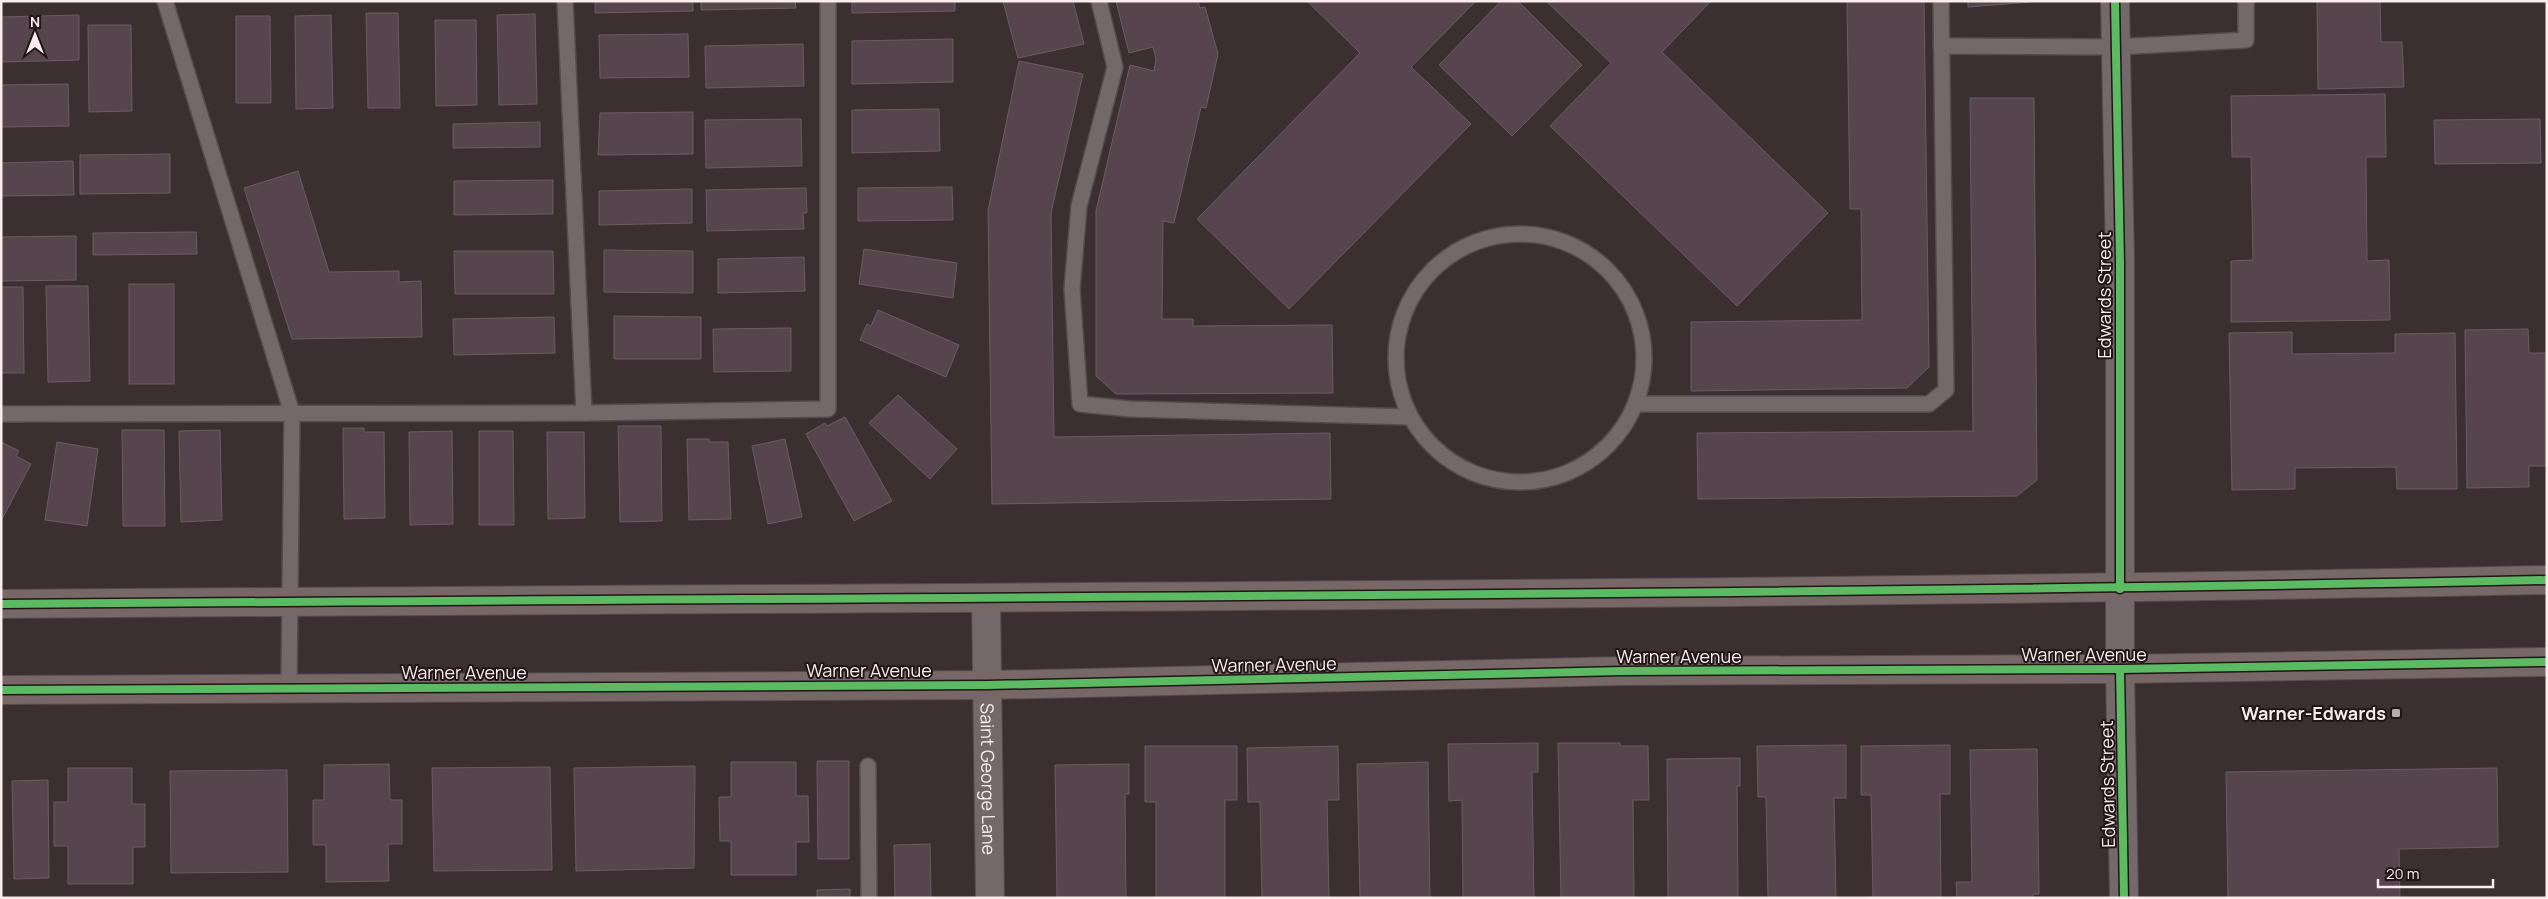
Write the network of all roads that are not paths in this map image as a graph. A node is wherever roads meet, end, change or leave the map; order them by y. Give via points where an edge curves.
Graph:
1 (165, 1) edge
2 (566, 1) edge
3 (828, 1) edge
4 (1098, 1) edge
5 (1941, 1) edge
6 (2115, 1) edge
7 (2246, 1) edge
8 (1941, 46) junction
9 (2116, 47) junction
10 (1637, 404) junction
11 (584, 412) junction
12 (292, 413) junction
13 (1, 414) edge
14 (1410, 417) junction
15 (2547, 580) edge
16 (2120, 589) junction
17 (986, 599) junction
18 (290, 602) junction
19 (1, 604) edge
20 (2547, 662) edge
21 (2120, 669) junction
22 (988, 685) junction
23 (290, 687) junction
24 (1, 690) edge
25 (868, 766) dead end
26 (869, 898) edge
27 (990, 898) edge
28 (2124, 898) edge

1 - 12 lane
2 - 11 lane
3 - 11 lane via 828,409
4 - 14 lane via 1116,66 1079,206 1072,289 1080,404 1130,409
5 - 8 lane
6 - 9 main road, Edwards Street
7 - 9 lane via 2246,40
8 - 9 lane
8 - 10 lane via 1946,390 1929,404
9 - 16 main road, Edwards Street
10 - 14 lane via 1630,422 1609,446 1585,465 1556,477 1519,482 1486,478 1456,465 1430,444
10 - 14 lane via 1645,363 1641,322 1622,284 1592,255 1555,237 1513,233 1472,242 1437,265 1411,297 1397,336 1397,378
11 - 12 lane
12 - 13 lane
12 - 18 lane
15 - 16 main road
16 - 17 main road
16 - 21 main road, Edwards Street
17 - 18 main road
17 - 22 main road, Saint George Lane
18 - 19 main road
18 - 23 lane
20 - 21 main road, Warner Avenue
21 - 22 main road, Warner Avenue via 1623,671
21 - 28 main road, Edwards Street
22 - 23 main road, Warner Avenue
22 - 27 main road, Saint George Lane
23 - 24 main road, Warner Avenue
25 - 26 lane

